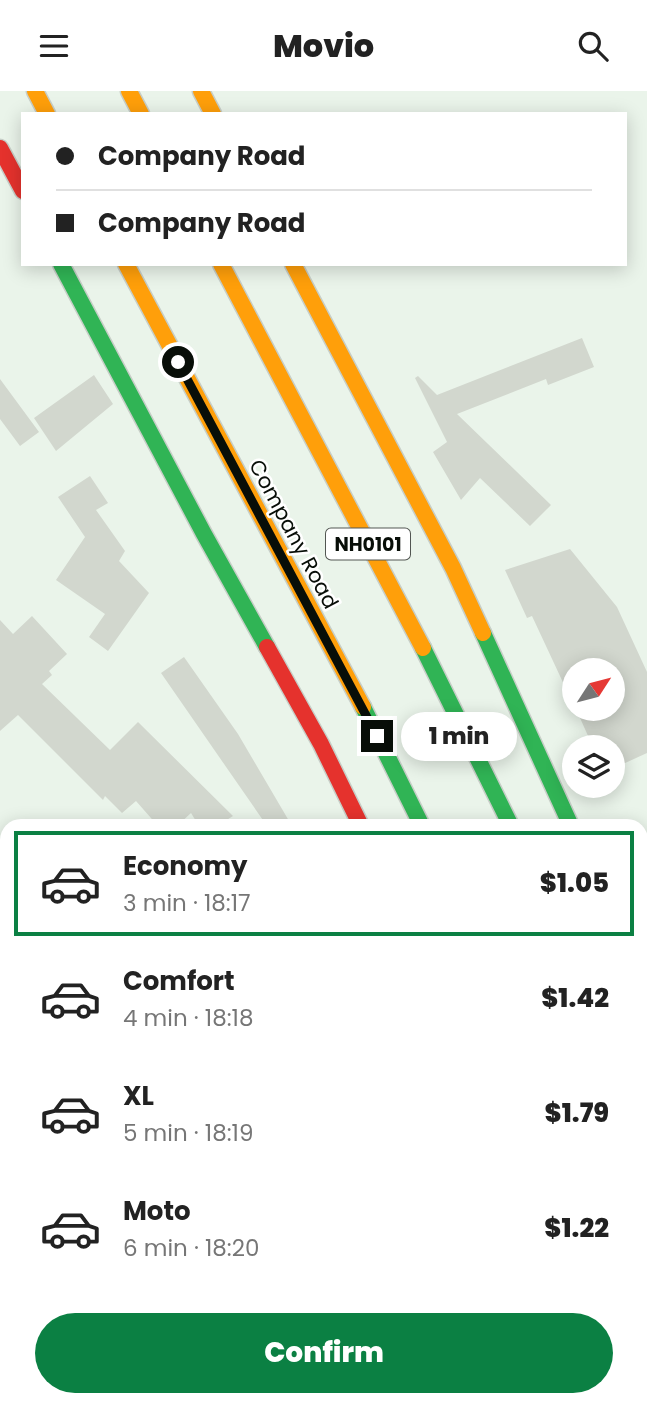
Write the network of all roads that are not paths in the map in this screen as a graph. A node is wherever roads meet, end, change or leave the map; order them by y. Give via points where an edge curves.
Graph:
1 (35, 91) edge
2 (129, 91) edge
3 (201, 91) edge
4 (46, 112) edge
5 (140, 112) edge
6 (212, 112) edge
7 (0, 148) edge
8 (21, 187) edge
9 (62, 266) edge
10 (127, 266) edge
11 (222, 266) edge
12 (294, 266) edge
13 (358, 819) edge
14 (418, 819) edge
15 (508, 819) edge
16 (567, 819) edge

1 - 4 main road
2 - 5 main road
3 - 6 main road
7 - 8 main road
9 - 13 main road
10 - 14 main road, Company Road
11 - 15 main road, NH0101
12 - 16 main road via 453,568

